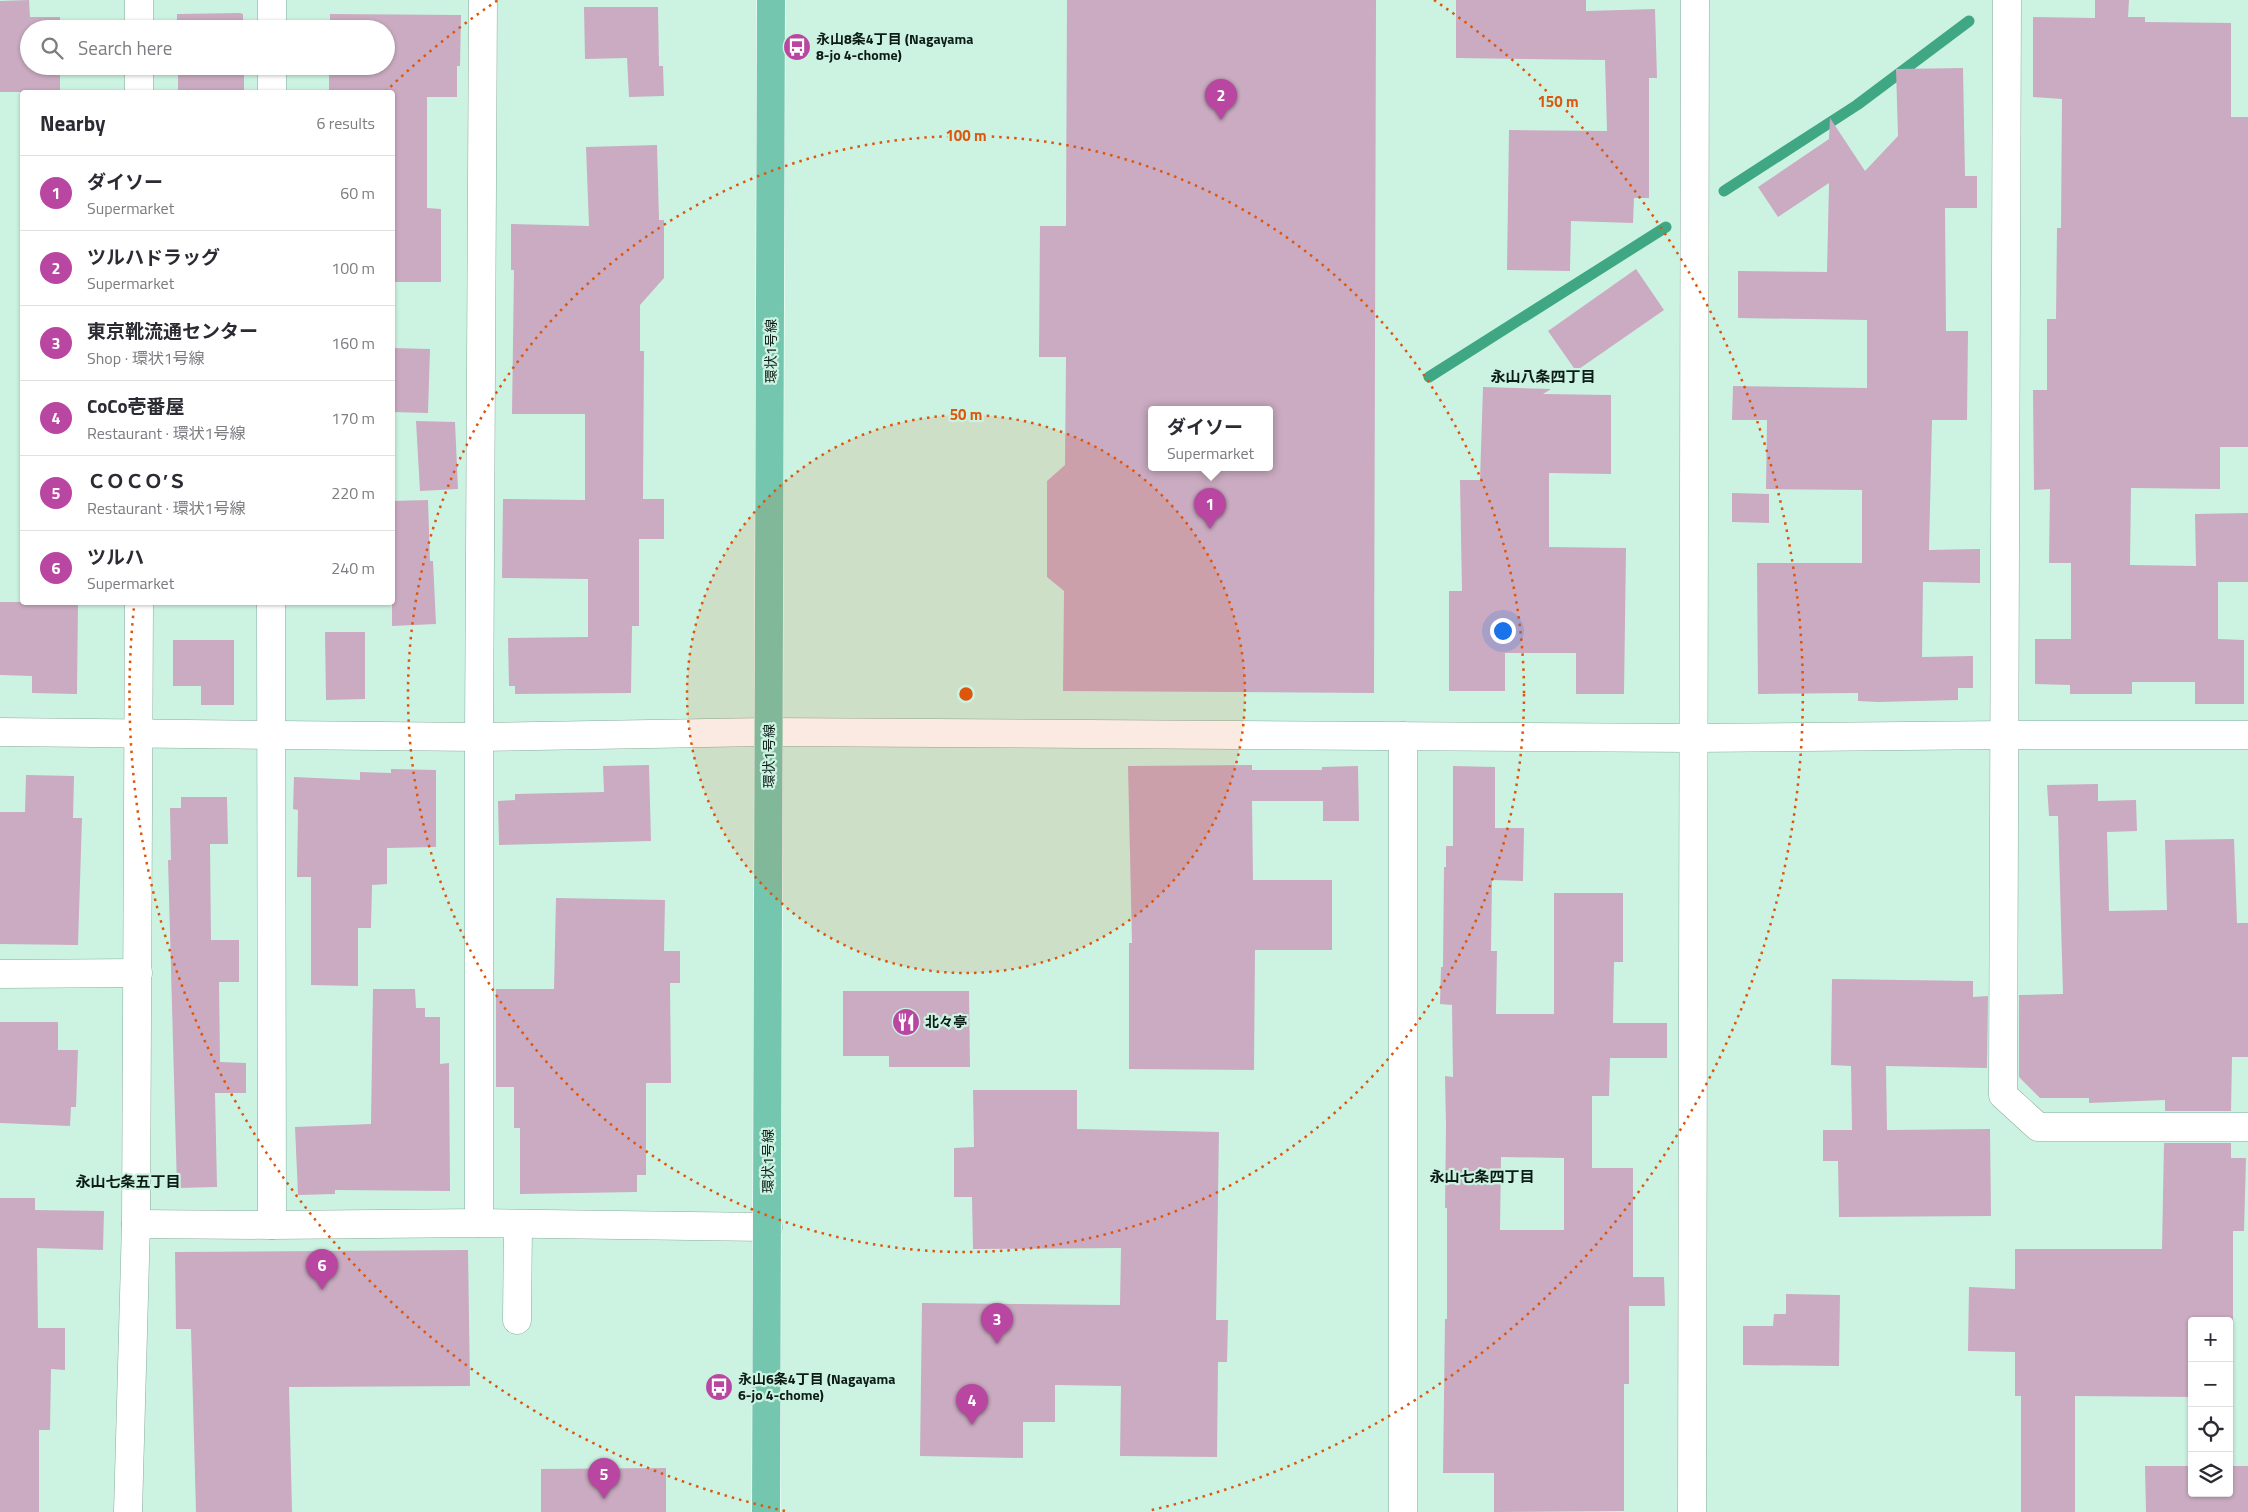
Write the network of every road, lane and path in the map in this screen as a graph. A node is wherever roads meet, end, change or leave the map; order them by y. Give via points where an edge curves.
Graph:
1 (139, 0) edge
2 (272, 0) edge
3 (483, 0) edge
4 (771, 0) edge
5 (1695, 0) edge
6 (2007, 0) edge
7 (139, 20) edge
8 (272, 20) edge
9 (139, 75) edge
10 (272, 75) edge
11 (139, 90) edge
12 (272, 90) edge
13 (138, 605) edge
14 (271, 605) edge
15 (0, 732) edge
16 (138, 732) junction
17 (769, 732) junction
18 (271, 734) junction
19 (2006, 735) junction
20 (2248, 735) edge
21 (1403, 736) junction
22 (479, 737) junction
23 (1693, 738) junction
24 (138, 973) junction
25 (0, 974) edge
26 (2248, 1127) edge
27 (479, 1223) junction
28 (136, 1224) junction
29 (518, 1224) junction
30 (272, 1225) junction
31 (768, 1228) junction
32 (517, 1320) dead end
33 (128, 1512) edge
34 (766, 1512) edge
35 (1403, 1512) edge
36 (1692, 1512) edge

1 - 7 street
2 - 8 street
3 - 22 street
4 - 17 main road, 環状1号線
5 - 23 street
6 - 19 street
9 - 11 street
10 - 12 street
13 - 16 street
14 - 18 street
15 - 16 street
16 - 18 street
16 - 24 street
17 - 21 street
17 - 22 street
17 - 31 main road, 環状1号線
18 - 22 street
18 - 30 street
19 - 20 street
19 - 23 street
19 - 26 street via 2003,1095 2038,1127
21 - 23 street
21 - 35 street
22 - 27 street
23 - 36 street
24 - 25 street
24 - 28 street
27 - 29 street
27 - 30 street
28 - 30 street
28 - 33 street
29 - 31 street
29 - 32 street
31 - 34 main road, 環状1号線

